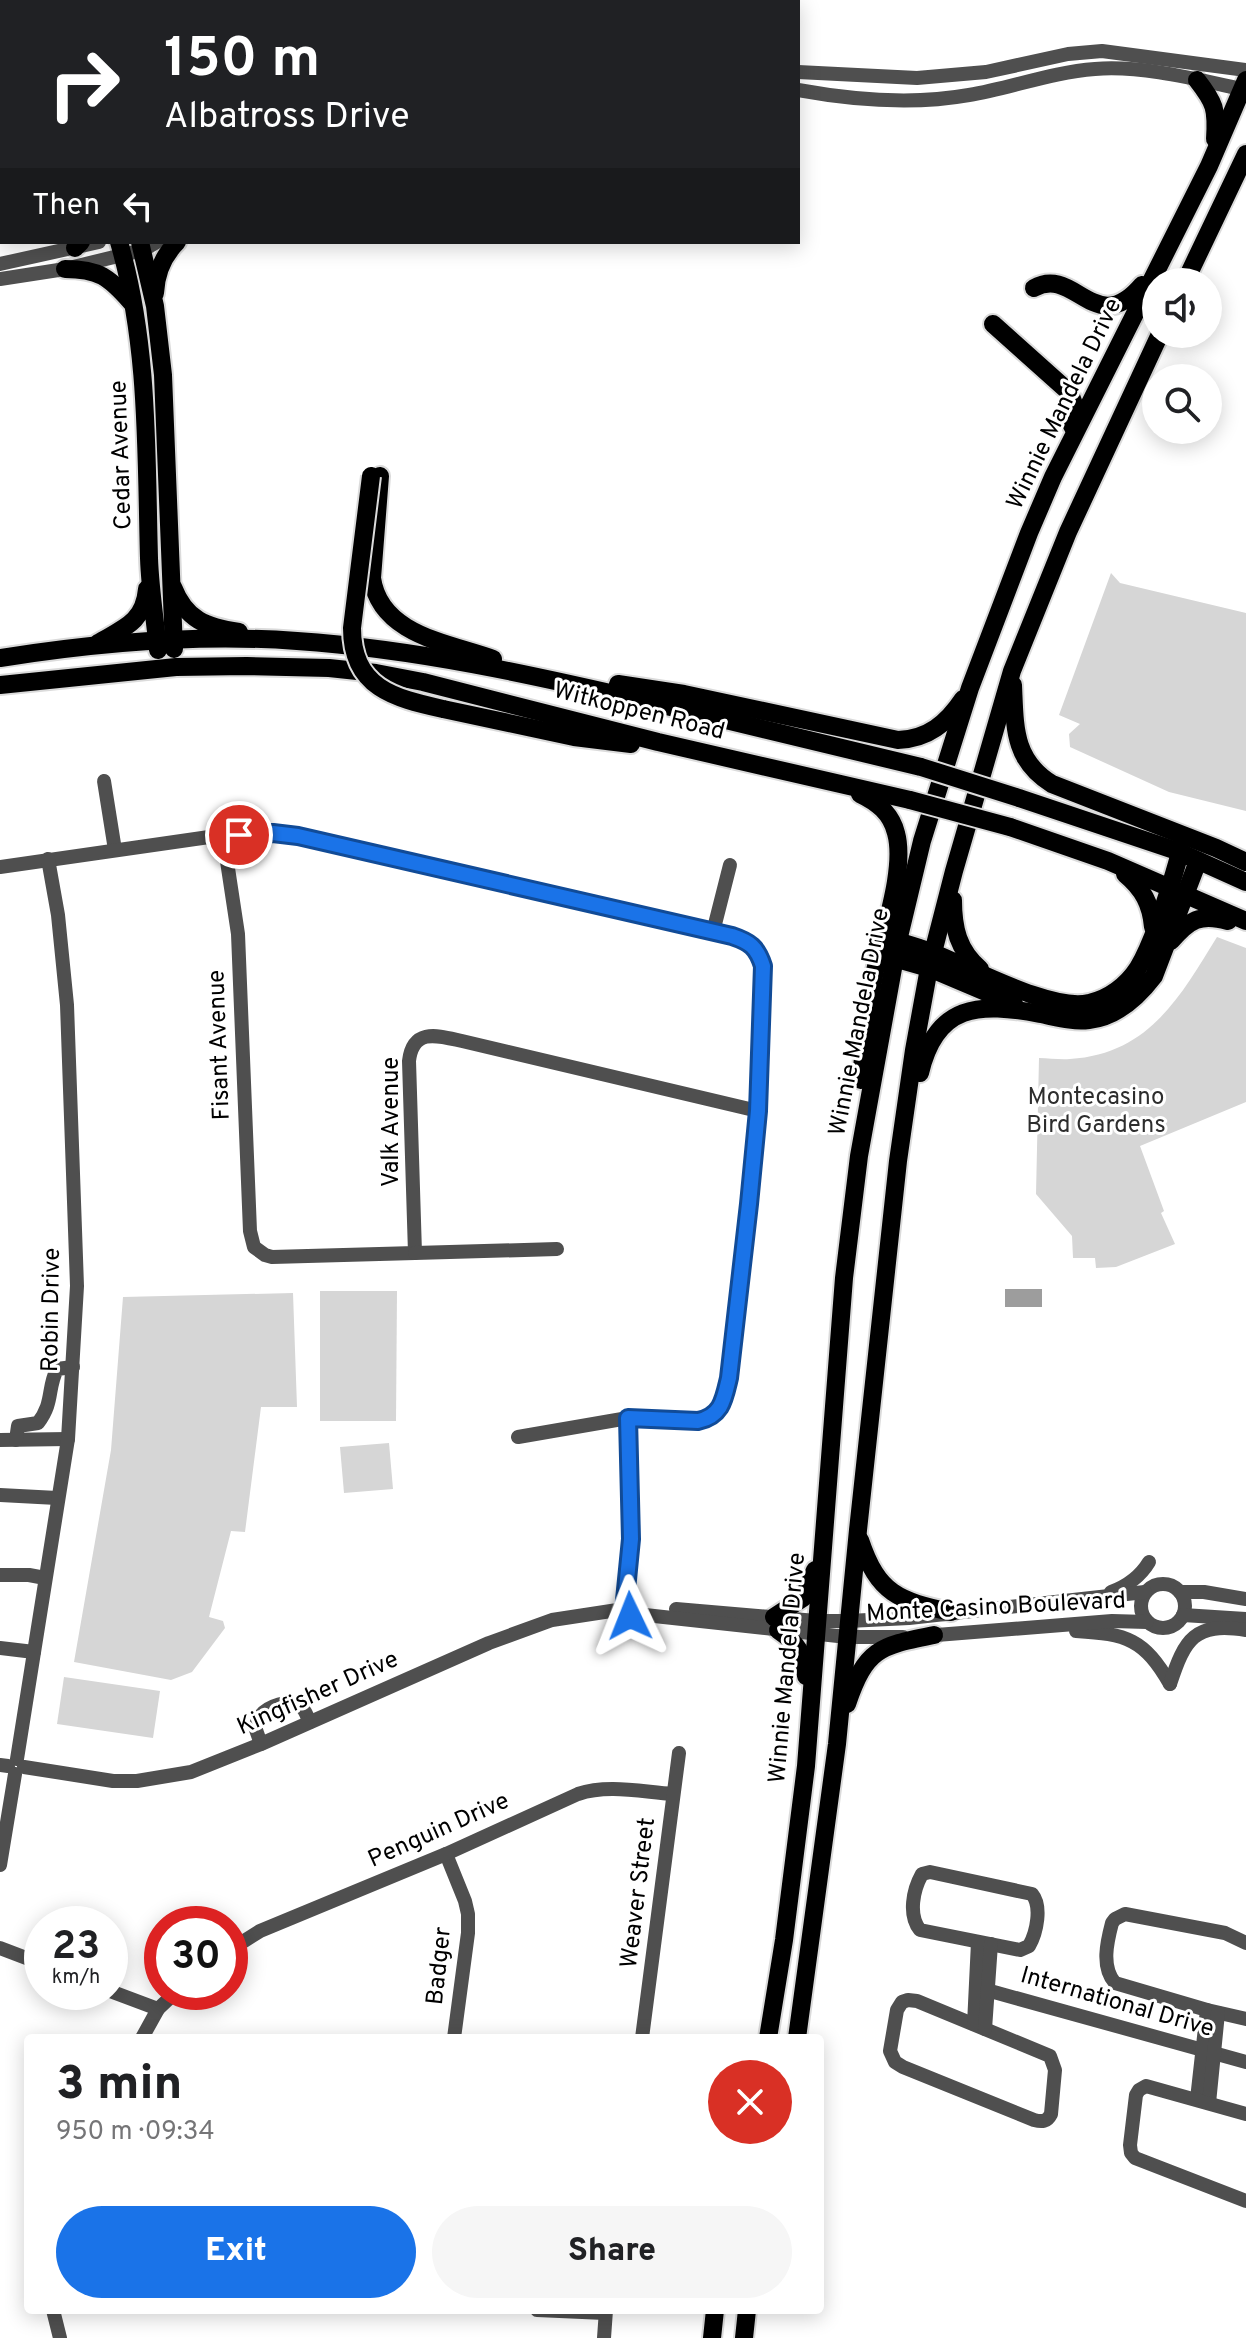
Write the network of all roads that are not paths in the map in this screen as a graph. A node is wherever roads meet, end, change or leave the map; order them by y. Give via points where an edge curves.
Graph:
1 (1246, 70) edge
2 (800, 72) edge
3 (1197, 80) junction
4 (1245, 86) edge
5 (800, 90) edge
6 (1214, 154) junction
7 (1246, 154) edge
8 (175, 244) edge
9 (78, 245) edge
10 (147, 245) edge
11 (121, 248) edge
12 (0, 264) edge
13 (1160, 264) junction
14 (1192, 268) edge
15 (65, 269) junction
16 (0, 279) edge
17 (1034, 288) dead end
18 (133, 304) junction
19 (155, 306) junction
20 (993, 324) dead end
21 (1153, 348) edge
22 (1053, 477) junction
23 (149, 562) junction
24 (170, 580) junction
25 (165, 640) junction
26 (294, 640) junction
27 (92, 647) junction
28 (0, 658) edge
29 (168, 668) junction
30 (1012, 671) junction
31 (527, 675) junction
32 (556, 680) junction
33 (0, 685) edge
34 (970, 688) junction
35 (658, 742) junction
36 (812, 777) junction
37 (104, 781) dead end
38 (223, 835) junction
39 (115, 850) junction
40 (1180, 853) junction
41 (48, 859) junction
42 (1108, 861) junction
43 (1198, 861) junction
44 (1246, 862) edge
45 (730, 865) dead end
46 (0, 867) edge
47 (954, 871) junction
48 (1246, 882) edge
49 (1175, 892) junction
50 (1246, 924) edge
51 (713, 932) junction
52 (1160, 940) junction
53 (896, 950) junction
54 (930, 960) junction
55 (992, 979) junction
56 (1039, 1014) junction
57 (758, 1111) junction
58 (859, 1156) junction
59 (898, 1161) junction
60 (557, 1249) dead end
61 (415, 1253) junction
62 (73, 1367) junction
63 (628, 1418) junction
64 (518, 1437) dead end
65 (68, 1439) junction
66 (0, 1440) edge
67 (16, 1440) junction
68 (0, 1495) edge
69 (57, 1498) junction
70 (858, 1530) junction
71 (823, 1544) junction
72 (1149, 1562) dead end
73 (0, 1575) edge
74 (45, 1578) junction
75 (1145, 1592) junction
76 (1180, 1592) junction
77 (1088, 1599) junction
78 (1246, 1599) edge
79 (631, 1608) junction
80 (951, 1612) junction
81 (1183, 1615) junction
82 (1246, 1619) edge
83 (1147, 1622) junction
84 (776, 1623) junction
85 (816, 1627) junction
86 (1038, 1627) junction
87 (847, 1629) junction
88 (1246, 1630) edge
89 (934, 1635) junction
90 (0, 1648) edge
91 (34, 1652) junction
92 (812, 1702) junction
93 (314, 1720) junction
94 (261, 1744) junction
95 (837, 1744) junction
96 (679, 1753) dead end
97 (13, 1766) edge
98 (673, 1794) junction
99 (446, 1854) junction
100 (0, 1865) edge
101 (248, 1939) edge
102 (985, 1943) junction
103 (1246, 1943) edge
104 (0, 1948) edge
105 (24, 1957) edge
106 (982, 1988) junction
107 (157, 2010) edge
108 (1213, 2012) junction
109 (1246, 2019) edge
110 (980, 2027) junction
111 (144, 2034) edge
112 (455, 2034) edge
113 (643, 2034) edge
114 (769, 2034) edge
115 (798, 2034) edge
116 (1208, 2051) junction
117 (1246, 2062) edge
118 (1203, 2101) junction
119 (1246, 2114) edge
120 (1246, 2201) edge
121 (54, 2314) edge
122 (605, 2314) edge
123 (715, 2314) edge
124 (747, 2314) edge
125 (60, 2338) edge
126 (604, 2338) edge
127 (712, 2338) edge
128 (744, 2338) edge

1 - 2 street via 1102,51 917,78
3 - 4 street
3 - 5 street via 1096,68 970,95 919,100
3 - 6 main road via 1216,109
4 - 6 main road, Winnie Mandela Drive
6 - 13 main road, Winnie Mandela Drive
7 - 14 main road
8 - 19 main road via 158,273
9 - 12 street
10 - 11 street
10 - 19 main road, Cedar Avenue
11 - 15 street
11 - 18 main road, Cedar Avenue
13 - 17 main road via 1132,297 1113,305 1094,303 1057,284
13 - 22 main road, Winnie Mandela Drive
15 - 16 street
15 - 18 main road via 87,269 110,279
18 - 23 main road, Cedar Avenue via 144,377
19 - 24 main road, Cedar Avenue via 163,375
20 - 22 main road via 1073,399 1075,420
21 - 30 main road via 1068,532
22 - 34 main road, Winnie Mandela Drive
23 - 25 main road, Cedar Avenue
23 - 27 main road via 141,612 133,623
24 - 25 main road, Cedar Avenue
24 - 26 main road via 179,601 203,623
25 - 26 main road, Witkoppen Road
25 - 27 main road, Witkoppen Road
25 - 29 main road, Cedar Avenue
26 - 31 main road, Witkoppen Road via 415,654
27 - 28 main road, Witkoppen Road
29 - 33 main road, Witkoppen Road
29 - 35 main road, Witkoppen Road via 376,673
30 - 44 main road via 1018,741 1040,777
30 - 47 main road
31 - 32 main road, Witkoppen Road
31 - 35 main road, bridge via 410,630 388,614 373,585 375,476 352,628 354,651 365,674 397,698 443,709 574,737
32 - 34 main road via 684,694 898,740 940,726
32 - 40 main road, Witkoppen Road, bridge via 921,767
34 - 53 main road, Winnie Mandela Drive via 922,841
35 - 36 main road, Witkoppen Road
36 - 42 main road, Witkoppen Road, bridge via 1010,827
36 - 58 main road via 875,802 889,816 899,843 865,1033
37 - 39 street
38 - 39 street
38 - 51 street via 298,836
38 - 61 street, Fisant Avenue via 238,934 252,1244 272,1257
39 - 41 street
40 - 43 main road, Witkoppen Road
40 - 49 main road
41 - 46 street
41 - 62 street, Robin Drive via 67,1005 77,1286
42 - 49 main road, Witkoppen Road
42 - 52 main road via 1147,899
43 - 48 main road, Witkoppen Road
43 - 49 main road
45 - 51 street
47 - 54 main road
47 - 55 main road via 955,933 970,960
49 - 50 main road, Witkoppen Road
49 - 52 main road
50 - 52 main road via 1199,918
51 - 57 street via 748,942 763,966
52 - 55 main road via 1127,982 1090,1003 1054,1001
52 - 56 main road via 1154,976 1124,1007 1093,1020
53 - 54 main road
53 - 58 main road, Winnie Mandela Drive
54 - 55 main road
54 - 56 main road
54 - 59 main road
56 - 59 main road via 978,1008 961,1012 940,1028 925,1055
57 - 61 street, Valk Avenue via 425,1036 414,1045 409,1061
57 - 63 street via 724,1402 709,1419 698,1421
58 - 71 main road, Winnie Mandela Drive
59 - 70 main road
60 - 61 street
62 - 65 street, Robin Drive
62 - 67 street via 57,1369 45,1415 38,1423 18,1426
63 - 64 street
63 - 79 street
65 - 67 street
65 - 69 street, Robin Drive
66 - 67 street
68 - 69 street
69 - 74 street, Robin Drive
70 - 80 main road via 868,1562 887,1590 902,1600
70 - 87 main road
71 - 84 main road via 803,1598
71 - 85 main road, Winnie Mandela Drive
72 - 77 street via 1130,1583
73 - 74 street
74 - 91 street, Robin Drive
75 - 76 street via 1160,1584
75 - 77 street, Monte Casino Boulevard
75 - 83 street via 1140,1605
76 - 78 street
76 - 81 street
77 - 80 street, Monte Casino Boulevard
79 - 84 street, Kingfisher Drive
79 - 93 street, Kingfisher Drive via 552,1620
80 - 87 street, Monte Casino Boulevard
81 - 82 street
81 - 83 street via 1168,1628
83 - 86 street, Monte Casino Boulevard
84 - 85 street, Kingfisher Drive
84 - 92 main road via 801,1652
85 - 87 street, Kingfisher Drive
85 - 92 main road, Winnie Mandela Drive
86 - 88 street via 1119,1636 1137,1643 1170,1684 1191,1639 1214,1627
86 - 89 street, Monte Casino Boulevard
87 - 89 street, Monte Casino Boulevard via 871,1638
87 - 95 main road
89 - 95 main road via 890,1646 861,1667
90 - 91 street
91 - 97 street, Robin Drive
92 - 114 main road, Winnie Mandela Drive
93 - 94 street, Kingfisher Drive
93 - 94 street via 311,1704 276,1698 259,1706 255,1717
94 - 97 street, Kingfisher Drive via 191,1772 137,1781
95 - 115 main road
96 - 98 street, Weaver Street
97 - 100 street, Robin Drive
98 - 99 street, Penguin Drive via 586,1791
98 - 113 street, Weaver Street
99 - 101 street, Penguin Drive
99 - 112 street, Badger via 468,1914
102 - 102 street via 1020,1950 1029,1946 1036,1896 939,1873 922,1874 915,1893 915,1924 924,1931
102 - 106 street
103 - 108 street via 1225,1933 1134,1914 1115,1919 1106,1965 1115,1983
104 - 105 street
106 - 110 street
106 - 116 street, International Drive
107 - 111 street
108 - 109 street
108 - 116 street
110 - 110 street via 1053,2059 1051,2114 1044,2122 903,2067 891,2057 897,2010 904,2001 917,2001
116 - 117 street, International Drive
116 - 118 street
118 - 119 street
118 - 120 street via 1142,2087 1136,2095 1131,2153
121 - 125 street
122 - 126 street
123 - 127 main road
124 - 128 main road

